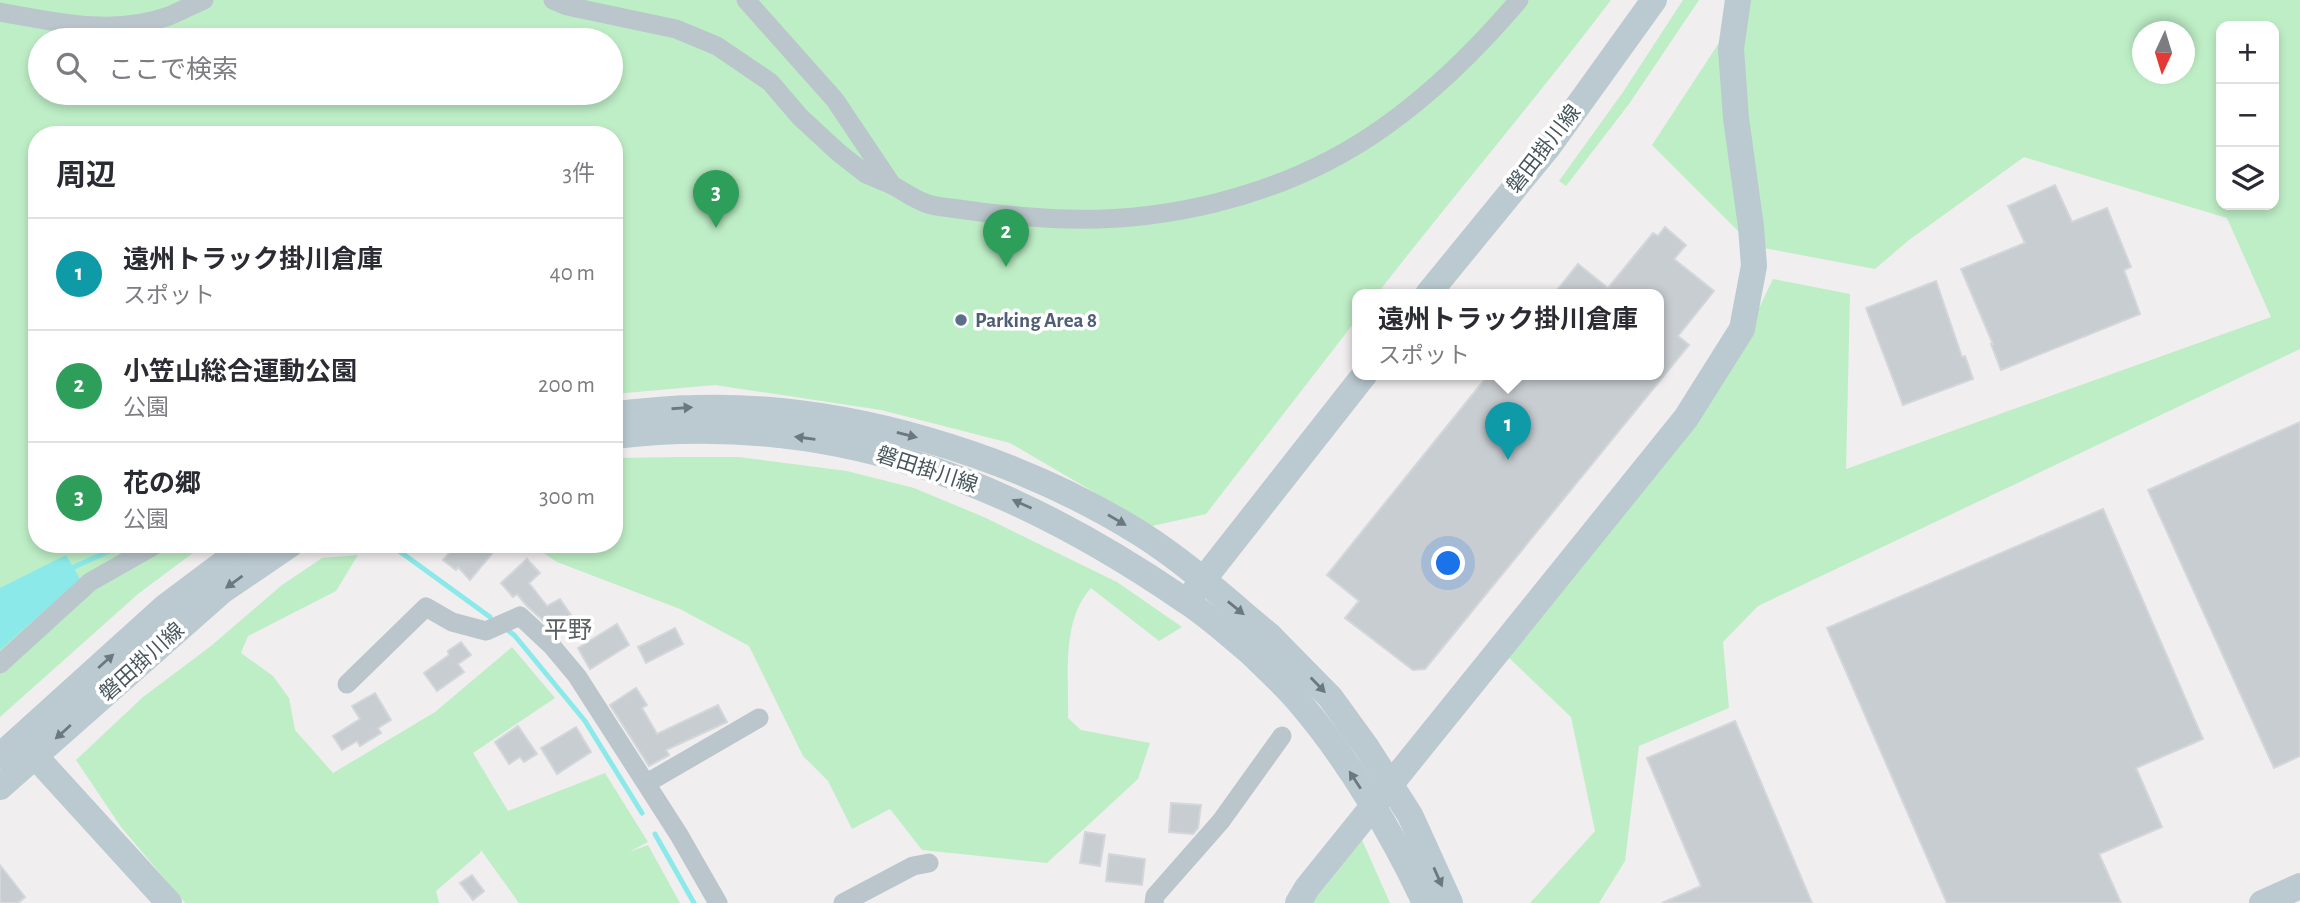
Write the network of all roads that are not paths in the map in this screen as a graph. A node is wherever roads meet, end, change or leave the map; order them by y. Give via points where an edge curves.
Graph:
1 (204, 0) edge
2 (553, 0) edge
3 (746, 0) edge
4 (1519, 0) edge
5 (1654, 0) edge
6 (1738, 0) edge
7 (0, 12) edge
8 (892, 185) junction
9 (1432, 289) edge
10 (1360, 380) edge
11 (623, 413) edge
12 (623, 435) edge
13 (141, 553) edge
14 (237, 553) edge
15 (278, 553) edge
16 (1194, 590) junction
17 (1261, 644) junction
18 (0, 664) edge
19 (347, 684) dead end
20 (759, 718) dead end
21 (1282, 736) dead end
22 (18, 751) edge
23 (647, 783) junction
24 (0, 787) edge
25 (929, 863) dead end
26 (2300, 886) edge
27 (169, 903) edge
28 (718, 903) edge
29 (843, 903) edge
30 (1154, 903) edge
31 (1298, 903) edge
32 (1425, 903) edge
33 (1450, 903) edge
34 (2262, 903) edge

1 - 7 street via 167,17 130,25 61,23
2 - 8 street via 676,29 717,46 770,82 839,153 866,174
3 - 8 street via 835,100
4 - 8 street via 1436,87 1382,129 1298,174 1227,200 1123,219 1050,219 926,204
5 - 9 main road, 磐田掛川線 via 1549,146
6 - 31 main road via 1731,49 1754,266 1742,330 1686,418
10 - 16 main road
11 -> 16 main road, 磐田掛川線 via 695,407 809,415 872,426 983,456 1090,504 1143,536
16 -> 12 main road, 磐田掛川線 via 1034,509 922,465 810,439 752,432
13 - 18 street via 90,582
22 -> 14 main road, 磐田掛川線 via 165,607
15 -> 22 main road, 磐田掛川線 via 222,591
16 - 17 main road
32 -> 17 main road, bridge via 1409,868 1340,757
17 -> 33 main road, bridge via 1330,697 1367,747 1410,815
19 - 23 street via 426,607 452,622 486,631 520,616 578,676
20 - 23 street
21 - 30 street
22 - 24 main road, 磐田掛川線
22 - 27 main road
23 - 28 street
25 - 29 street via 913,866
26 - 34 main road

